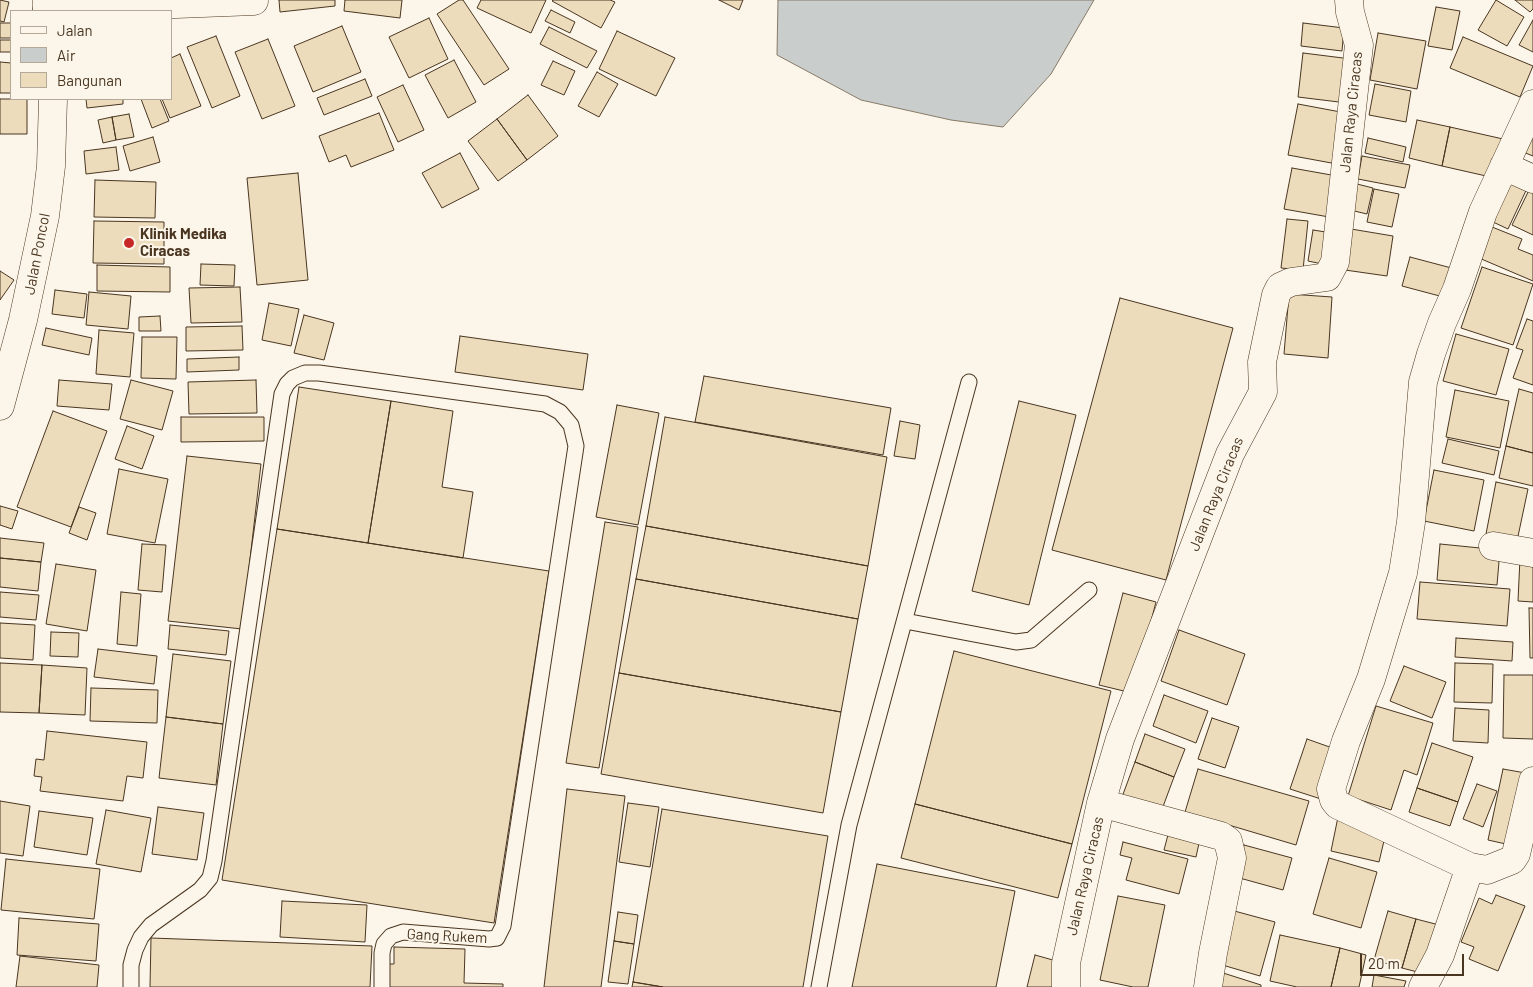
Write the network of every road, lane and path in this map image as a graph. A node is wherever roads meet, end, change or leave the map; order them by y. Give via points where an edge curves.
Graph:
1 (1349, 0) edge
2 (254, 1) dead end
3 (47, 7) edge
4 (53, 100) edge
5 (1533, 104) edge
6 (1504, 166) junction
7 (1533, 179) edge
8 (5, 366) edge
9 (969, 382) dead end
10 (0, 406) edge
11 (1494, 546) dead end
12 (1533, 553) edge
13 (1089, 590) dead end
14 (905, 621) junction
15 (1533, 781) edge
16 (1101, 803) junction
17 (1470, 867) junction
18 (131, 987) edge
19 (382, 987) edge
20 (819, 987) edge
21 (1066, 987) edge
22 (1208, 987) edge
23 (1423, 987) edge

1 - 16 street, Jalan Raya Ciracas via 1359,45 1335,262 1327,277 1291,282 1280,287 1276,295 1262,362 1263,392 1226,463 1120,739
2 - 3 street
4 - 8 street, Jalan Poncol via 51,166 45,216 23,320
5 - 6 street
6 - 7 street
6 - 17 street via 1483,212 1423,382 1411,522 1403,573 1371,679 1331,789 1338,805
8 - 10 street, Jalan Poncol
9 - 14 lane
11 - 12 street
13 - 14 lane via 1031,640 1016,642
14 - 20 lane via 849,825
15 - 17 street via 1512,860 1487,870
16 - 21 street, Jalan Raya Ciracas via 1066,963
16 - 22 street via 1221,836 1228,841 1232,858
17 - 23 street via 1440,955
18 - 19 lane, Gang Rukem via 131,965 141,937 151,925 200,890 210,878 282,394 293,378 305,373 546,404 560,412 571,426 576,446 503,926 497,938 489,939 403,932 391,936 382,953

